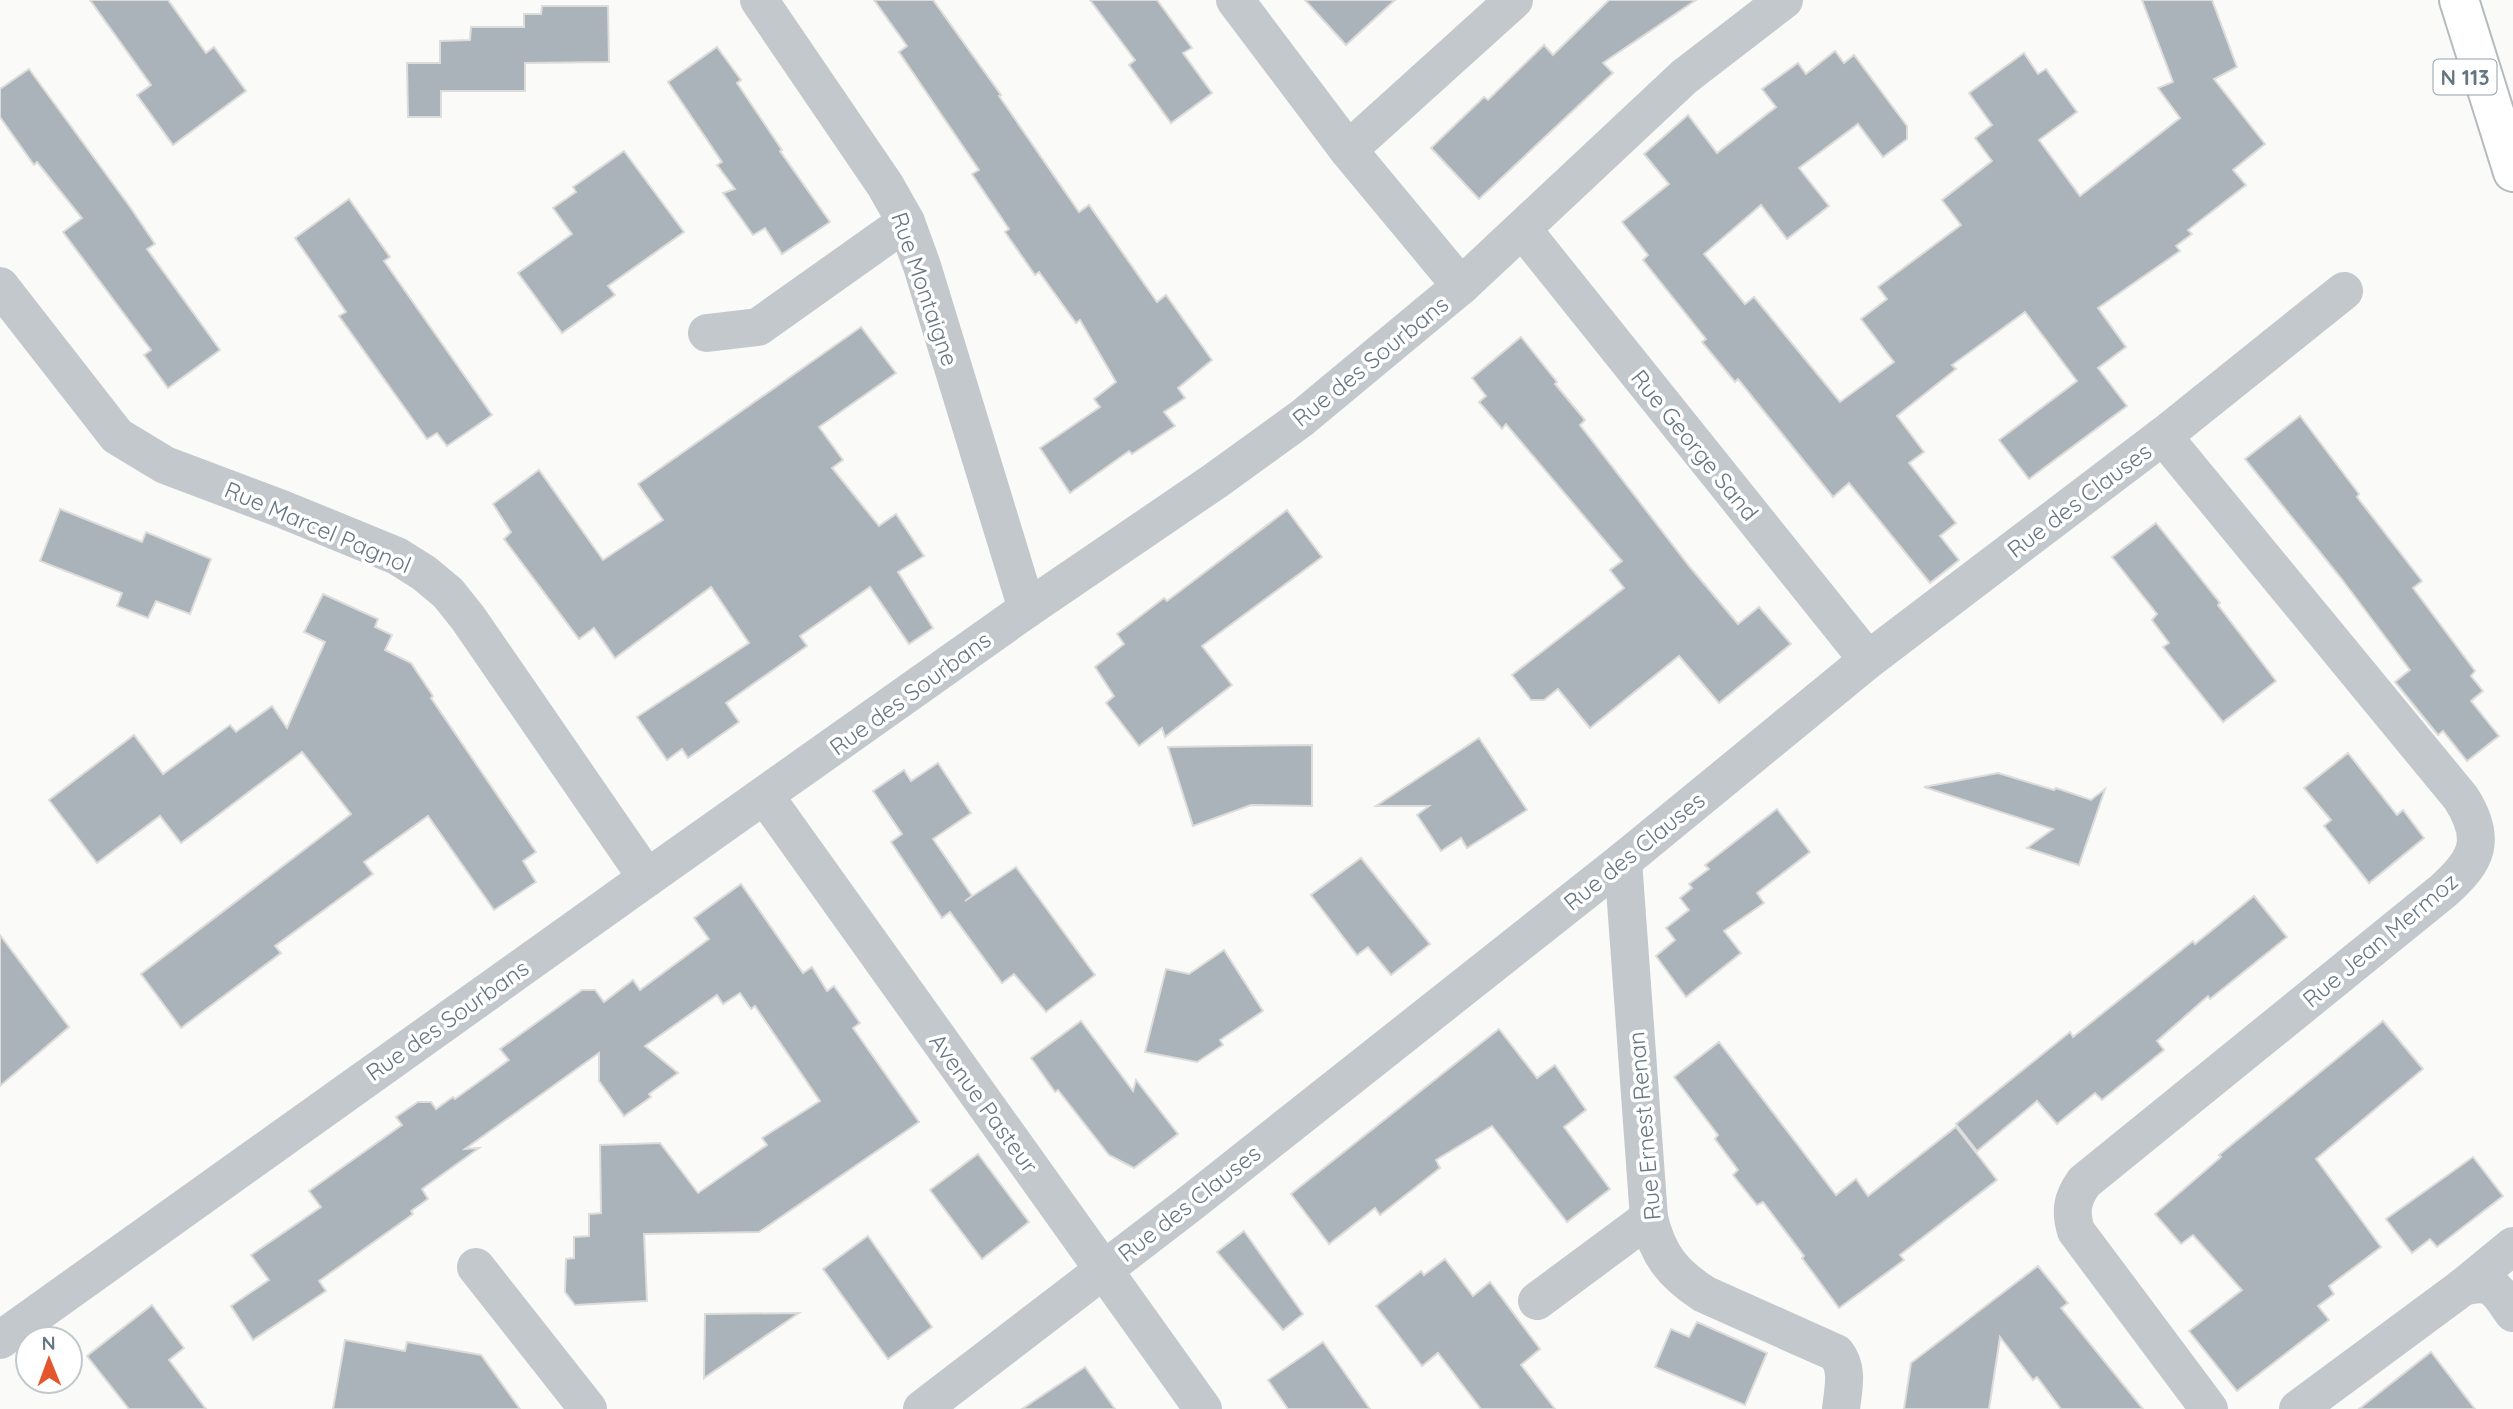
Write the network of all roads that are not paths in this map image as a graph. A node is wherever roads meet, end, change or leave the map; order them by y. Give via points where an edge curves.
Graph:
1 (759, 0) edge
2 (1235, 0) edge
3 (1514, 0) edge
4 (1784, 0) edge
5 (2432, 0) edge
6 (2459, 0) edge
7 (1348, 150) junction
8 (2509, 162) edge
9 (906, 222) junction
10 (1523, 230) junction
11 (0, 286) edge
12 (1461, 286) junction
13 (2344, 291) dead end
14 (707, 333) dead end
15 (2163, 436) junction
16 (1027, 609) junction
17 (1868, 660) junction
18 (765, 796) junction
19 (1623, 861) junction
20 (647, 878) junction
21 (1649, 1217) junction
22 (2513, 1246) edge
23 (477, 1267) dead end
24 (1103, 1269) junction
25 (2463, 1287) junction
26 (1537, 1301) dead end
27 (2513, 1312) edge
28 (0, 1340) edge
29 (588, 1409) edge
30 (922, 1409) edge
31 (1203, 1409) edge
32 (1841, 1409) edge
33 (2209, 1409) edge
34 (2298, 1409) edge

1 - 9 street, Rue Montaigne
2 - 7 street
3 - 7 street
4 - 10 street, Rue des Sourbans via 1684,77
5 - 8 main road, N 113 via 2451,50
6 - 8 main road, N 113
7 - 12 street
9 - 14 street via 758,327
9 - 16 street, Rue Montaigne
10 - 12 street, Rue des Sourbans
10 - 17 street, Rue George Sand
11 - 20 street, Rue Marcel Pagnol via 117,436 164,465 397,556 448,593
12 - 16 street, Rue des Sourbans via 1302,418
13 - 15 street, Rue des Clauses
15 - 17 street, Rue des Clauses
15 - 33 street, Rue Jean Mermoz via 2460,798 2471,814 2477,836 2472,859 2457,878 2084,1182 2075,1194 2072,1217 2076,1231
16 - 18 street, Rue des Sourbans
17 - 19 street, Rue des Clauses
18 - 20 street, Rue des Sourbans
18 - 24 street, Avenue Pasteur
19 - 21 street, Rue Ernest Renan
19 - 24 street, Rue des Clauses
20 - 28 street, Rue des Sourbans
21 - 26 street
21 - 32 street, Rue Ernest Renan via 1655,1243 1684,1281 1836,1353 1844,1371
22 - 25 street
23 - 29 street
24 - 30 street, Rue des Clauses
24 - 31 street, Avenue Pasteur
25 - 27 street via 2487,1285
25 - 34 street

